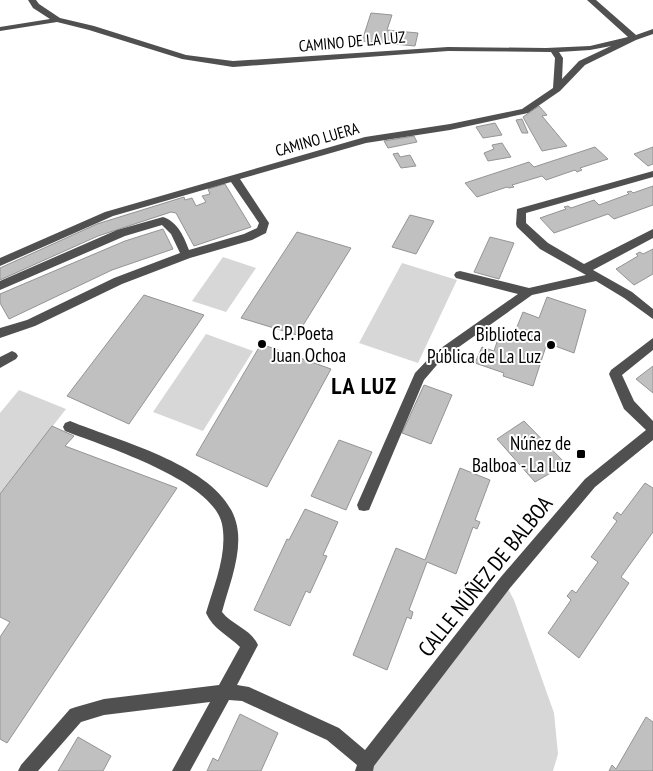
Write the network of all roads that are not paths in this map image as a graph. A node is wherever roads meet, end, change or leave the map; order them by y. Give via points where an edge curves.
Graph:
1 (32, 0) edge
2 (591, 0) edge
3 (57, 20) junction
4 (0, 29) edge
5 (653, 31) edge
6 (634, 38) junction
7 (554, 50) junction
8 (557, 89) junction
9 (653, 174) edge
10 (234, 178) junction
11 (653, 233) edge
12 (186, 255) junction
13 (0, 262) edge
14 (585, 269) junction
15 (460, 275) dead end
16 (597, 277) junction
17 (0, 286) edge
18 (529, 292) junction
19 (653, 315) edge
20 (0, 333) edge
21 (653, 343) edge
22 (12, 356) dead end
23 (0, 363) edge
24 (70, 427) dead end
25 (653, 431) edge
26 (364, 505) dead end
27 (225, 692) junction
28 (365, 766) edge
29 (27, 771) edge
30 (181, 771) edge

1 - 3 street, CAMINO DE LA LUZ
2 - 6 street
3 - 4 street, CAMINO DE LA LUZ
3 - 7 street, CAMINO DE LA LUZ via 185,57 233,64 448,49
5 - 6 street, CAMINO DE LA LUZ
6 - 7 street, CAMINO DE LA LUZ via 590,48
6 - 8 street, CAMINO LUERA via 582,63
7 - 8 street via 559,58
8 - 10 street, CAMINO LUERA via 525,111 365,140
9 - 14 street via 521,211 521,224 544,246
10 - 12 street via 264,223 262,230
10 - 13 street, CAMINO LUERA via 109,214
11 - 14 street
12 - 17 street via 178,233 162,221 121,233
12 - 20 street via 118,281 31,323
14 - 16 street
15 - 18 street
16 - 18 street
16 - 19 street via 628,295
18 - 26 street via 438,356 420,377
21 - 25 street via 615,374 629,404
22 - 23 street
24 - 27 street via 178,472 219,500 226,511 230,524 227,568 214,612 224,626 232,628 241,640 250,644
25 - 28 street, CALLE NÚÑEZ DE BALBOA via 590,483 505,583
27 - 28 street via 242,693 333,734
27 - 29 street via 104,707 76,715
27 - 30 street

